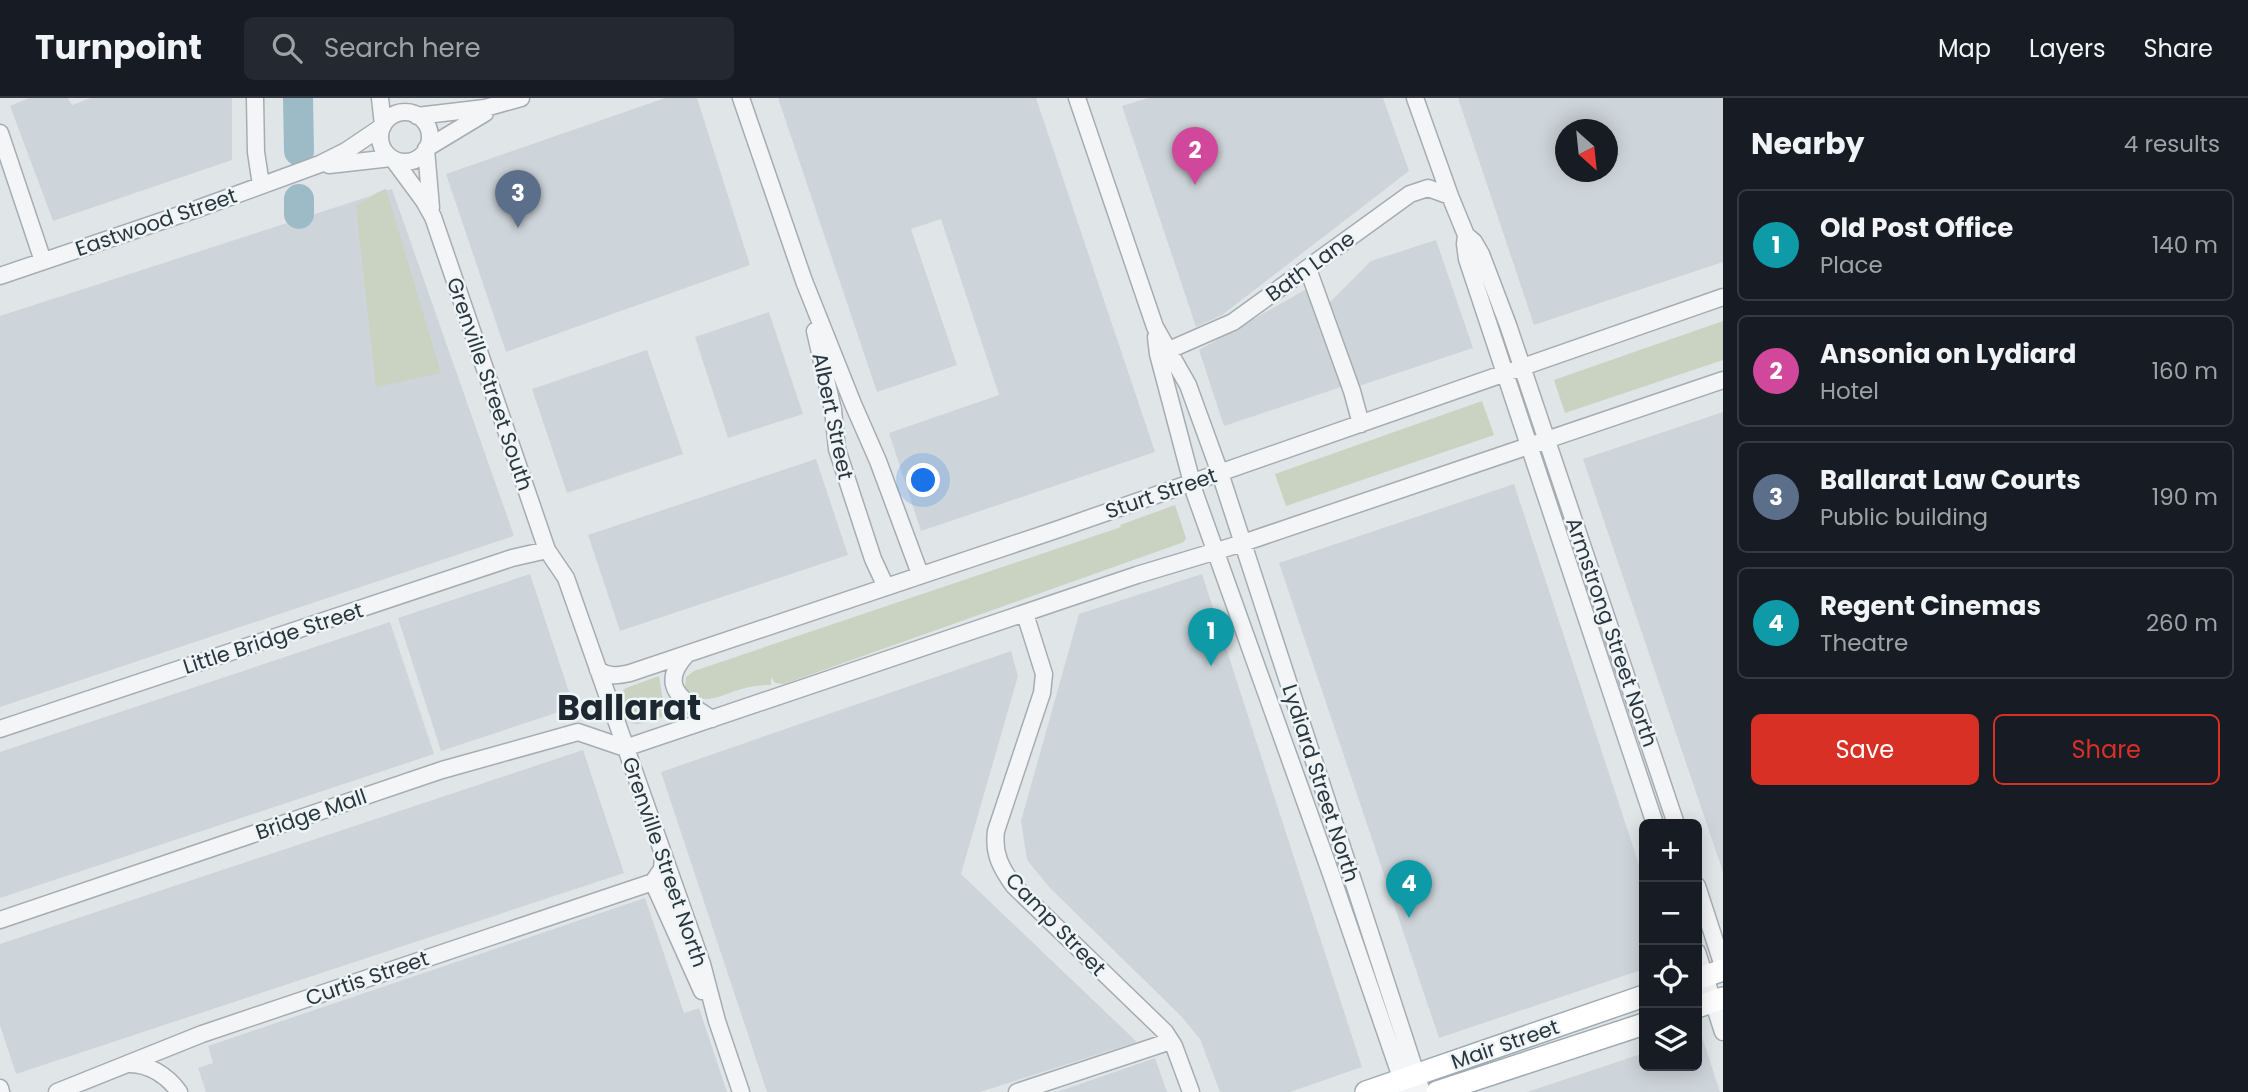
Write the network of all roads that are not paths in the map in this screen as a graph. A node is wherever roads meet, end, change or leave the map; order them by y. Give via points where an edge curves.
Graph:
1 (255, 98) edge
2 (380, 98) edge
3 (403, 98) edge
4 (521, 98) edge
5 (741, 98) edge
6 (1077, 98) edge
7 (1415, 98) edge
8 (503, 104) junction
9 (416, 115) junction
10 (383, 126) junction
11 (0, 133) edge
12 (427, 149) junction
13 (392, 158) junction
14 (313, 167) junction
15 (261, 185) junction
16 (1450, 196) junction
17 (433, 217) junction
18 (1466, 235) junction
19 (43, 261) junction
20 (1308, 269) junction
21 (0, 276) edge
22 (804, 281) junction
23 (1723, 297) edge
24 (1163, 352) junction
25 (1522, 367) junction
26 (1505, 373) junction
27 (1723, 380) edge
28 (1362, 424) junction
29 (1546, 440) junction
30 (1529, 446) junction
31 (1220, 473) junction
32 (1192, 483) junction
33 (1243, 543) junction
34 (547, 550) junction
35 (1215, 552) junction
36 (920, 574) junction
37 (886, 587) junction
38 (1025, 614) junction
39 (687, 654) junction
40 (598, 670) junction
41 (712, 719) junction
42 (0, 729) edge
43 (625, 748) junction
44 (1654, 757) junction
45 (1634, 763) junction
46 (1653, 819) edge
47 (1674, 819) edge
48 (663, 856) junction
49 (653, 882) junction
50 (1702, 916) edge
51 (0, 920) edge
52 (1712, 973) edge
53 (1639, 998) edge
54 (1711, 1002) edge
55 (717, 1021) junction
56 (1639, 1026) edge
57 (1723, 1032) edge
58 (1171, 1041) junction
59 (165, 1049) junction
60 (128, 1064) junction
61 (1412, 1084) edge
62 (57, 1092) edge
63 (180, 1092) edge
64 (741, 1092) edge
65 (1017, 1092) edge
66 (1191, 1092) edge
67 (1366, 1092) edge
68 (1437, 1092) edge

1 - 15 street
2 - 10 street
3 - 9 street
4 - 8 street
5 - 22 street, Albert Street
6 - 24 street
7 - 16 street
8 - 9 street
8 - 12 street
9 - 10 street via 400,113
9 - 12 street via 428,130
10 - 13 street via 382,146
10 - 14 street, Eastwood Street
11 - 19 street
12 - 13 street via 412,161
12 - 17 street, Grenville Street South
13 - 14 street, Eastwood Street
13 - 17 street, Grenville Street South
14 - 15 street, Eastwood Street
15 - 19 street, Eastwood Street
16 - 18 street
16 - 20 street, Bath Lane via 1428,188 1410,194
17 - 34 street, Grenville Street South
18 - 25 street, Armstrong Street North via 1481,254
18 - 26 street, Armstrong Street North via 1467,259
19 - 21 street, Eastwood Street
20 - 24 street, Bath Lane via 1224,327
20 - 28 street
22 - 36 street, Albert Street
22 - 37 street, Albert Street via 833,410 836,449
23 - 25 street, Sturt Street
24 - 31 street, Lydiard Street North via 1191,392
24 - 32 street, Lydiard Street North
25 - 26 street, Sturt Street
25 - 29 street, Armstrong Street North
26 - 28 street, Sturt Street
26 - 30 street, Armstrong Street North
27 - 29 street
28 - 31 street, Sturt Street
29 - 30 street
29 - 44 street, Armstrong Street North
30 - 33 street
30 - 45 street, Armstrong Street North
31 - 32 street, Sturt Street
31 - 33 street, Lydiard Street North
32 - 35 street, Lydiard Street North
32 - 36 street, Sturt Street
33 - 35 street
33 - 61 street, Lydiard Street North
34 - 40 street, Grenville Street North via 566,578
34 - 42 street, Little Bridge Street
35 - 38 street
35 - 61 street, Lydiard Street North
36 - 37 street, Sturt Street
37 - 39 street, Sturt Street
38 - 41 street
38 - 58 street, Camp Street via 1044,674 1042,693 996,831 995,854 1014,886
39 - 40 street, Sturt Street via 617,676
39 - 41 street via 674,673 676,691
40 - 43 street, Grenville Street North
41 - 43 street
43 - 48 street, Grenville Street North
43 - 51 street, Bridge Mall via 578,732 430,774
44 - 45 street
44 - 47 street, Armstrong Street North
45 - 46 street, Armstrong Street North
48 - 49 street via 662,869
48 - 55 street, Grenville Street North
49 - 55 street, Grenville Street North
49 - 59 street, Curtis Street
50 - 52 street
52 - 54 street
53 - 61 main road, Mair Street
54 - 57 street
55 - 64 street, Grenville Street North
56 - 68 main road, Mair Street
58 - 65 street
58 - 66 street, Camp Street
59 - 60 street, Curtis Street
59 - 63 street
60 - 62 street, Curtis Street
60 - 63 street via 154,1070
61 - 67 main road, Mair Street

